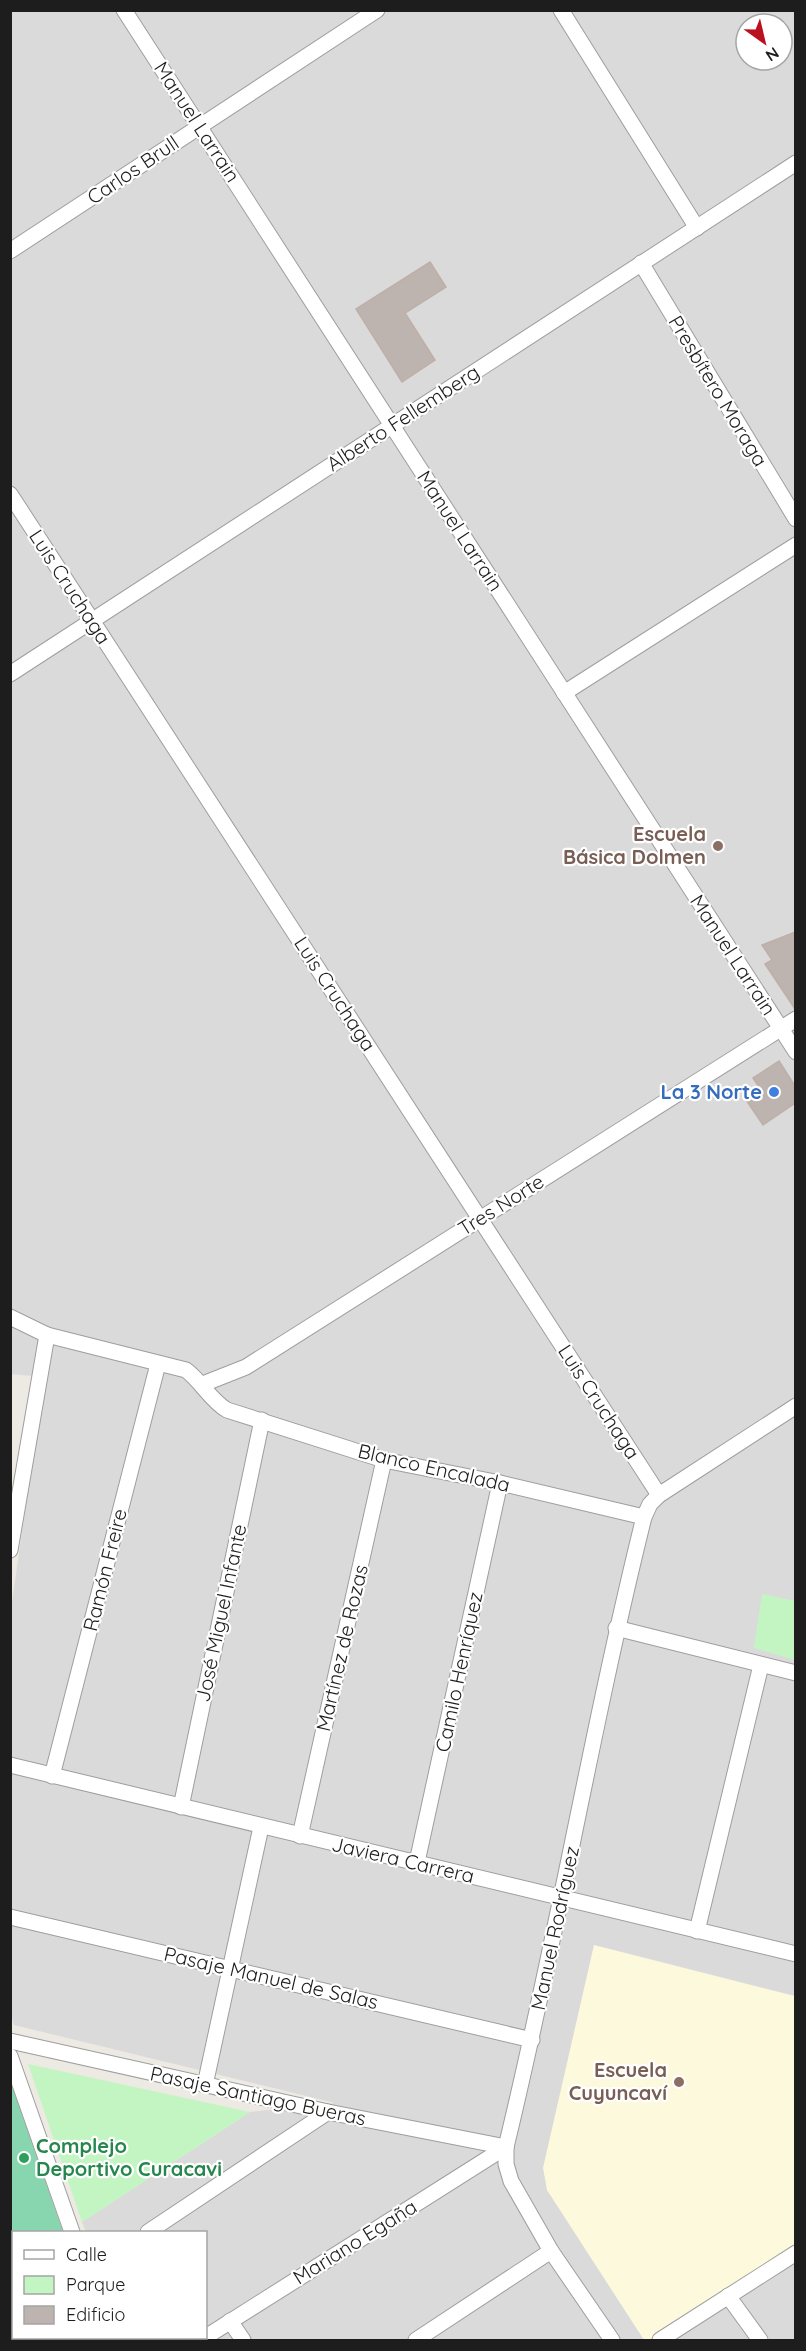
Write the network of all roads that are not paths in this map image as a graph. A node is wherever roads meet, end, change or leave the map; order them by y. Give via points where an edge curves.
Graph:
1 (124, 10) edge
2 (377, 10) edge
3 (561, 10) edge
4 (200, 125) junction
5 (795, 163) edge
6 (697, 228) junction
7 (10, 252) edge
8 (641, 263) junction
9 (393, 425) junction
10 (10, 494) edge
11 (795, 519) edge
12 (795, 545) edge
13 (92, 621) junction
14 (10, 674) edge
15 (564, 693) junction
16 (795, 1018) edge
17 (780, 1028) junction
18 (795, 1052) edge
19 (480, 1218) junction
20 (10, 1317) edge
21 (47, 1335) junction
22 (158, 1364) junction
23 (203, 1384) junction
24 (795, 1406) edge
25 (262, 1420) junction
26 (384, 1460) junction
27 (500, 1483) junction
28 (658, 1495) junction
29 (644, 1517) junction
30 (10, 1550) edge
31 (616, 1628) junction
32 (761, 1665) junction
33 (795, 1673) edge
34 (10, 1765) edge
35 (52, 1776) junction
36 (180, 1807) junction
37 (261, 1827) junction
38 (300, 1836) junction
39 (417, 1862) junction
40 (562, 1897) junction
41 (10, 1917) edge
42 (697, 1931) junction
43 (795, 1954) edge
44 (229, 1969) junction
45 (532, 2040) junction
46 (10, 2041) edge
47 (10, 2056) edge
48 (205, 2085) junction
49 (328, 2112) junction
50 (506, 2147) junction
51 (72, 2231) edge
52 (150, 2231) edge
53 (551, 2252) junction
54 (795, 2253) edge
55 (728, 2296) junction
56 (230, 2321) junction
57 (207, 2336) edge
58 (243, 2340) edge
59 (416, 2340) edge
60 (612, 2340) edge
61 (660, 2340) edge
62 (760, 2340) edge

1 - 4 street, Manuel Larrain
2 - 4 street, Carlos Brull
3 - 6 street
4 - 7 street, Carlos Brull
4 - 9 street, Manuel Larrain
5 - 6 street, Alberto Fellemberg
6 - 8 street, Alberto Fellemberg
8 - 9 street, Alberto Fellemberg
8 - 11 street, Presbítero Moraga
9 - 13 street, Alberto Fellemberg
9 - 15 street, Manuel Larrain
10 - 13 street, Luis Cruchaga
12 - 15 street
13 - 14 street, Alberto Fellemberg
13 - 19 street, Luis Cruchaga
15 - 17 street, Manuel Larrain
16 - 17 street, Tres Norte
17 - 18 street, Manuel Larrain
17 - 19 street, Tres Norte
19 - 23 street, Tres Norte via 246,1367
19 - 28 street, Luis Cruchaga
20 - 21 street, Blanco Encalada
21 - 22 street, Blanco Encalada
21 - 30 street
22 - 23 street, Blanco Encalada via 186,1370
22 - 35 street, Ramón Freire
23 - 25 street, Blanco Encalada via 227,1410
24 - 28 street
25 - 26 street, Blanco Encalada
25 - 36 street, José Miguel Infante
26 - 27 street, Blanco Encalada
26 - 38 street, Martínez de Rozas
27 - 29 street, Blanco Encalada
27 - 39 street, Camilo Henríquez
28 - 29 street, Manuel Rodríguez
29 - 31 street, Manuel Rodríguez
31 - 32 street
31 - 40 street, Manuel Rodríguez
32 - 33 street
32 - 42 street
34 - 35 street, Javiera Carrera
35 - 36 street, Javiera Carrera
36 - 37 street, Javiera Carrera
37 - 38 street, Javiera Carrera
37 - 44 street
38 - 39 street, Javiera Carrera
39 - 40 street, Javiera Carrera
40 - 42 street, Javiera Carrera
40 - 45 street, Manuel Rodríguez
41 - 44 street, Pasaje Manuel de Salas
42 - 43 street, Javiera Carrera
44 - 45 street, Pasaje Manuel de Salas
44 - 48 street
45 - 50 street, Manuel Rodríguez
46 - 48 street, Pasaje Santiago Bueras
47 - 51 street
48 - 49 street, Pasaje Santiago Bueras
49 - 50 street, Pasaje Santiago Bueras
49 - 52 street
50 - 53 street, Manuel Rodríguez via 511,2181
50 - 56 street, Mariano Egaña
53 - 59 street
53 - 60 street, Manuel Rodríguez
54 - 55 street
55 - 61 street
55 - 62 street
56 - 57 street, Mariano Egaña
56 - 58 street

